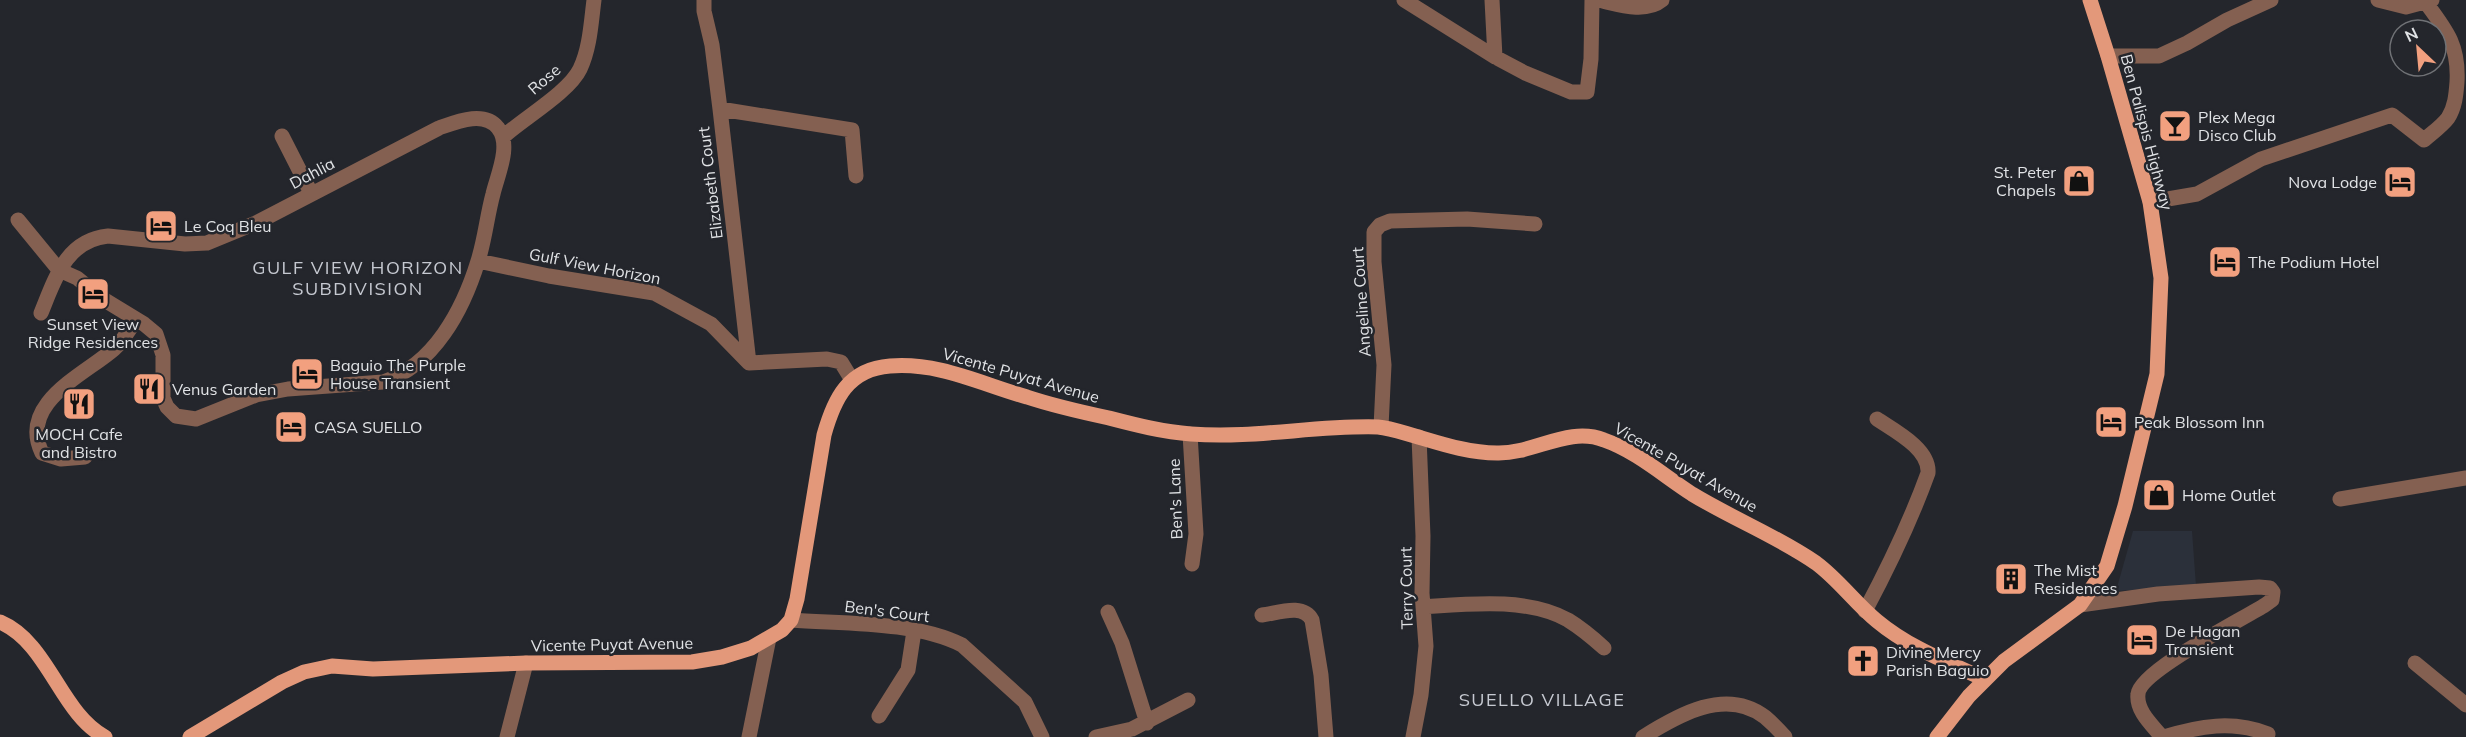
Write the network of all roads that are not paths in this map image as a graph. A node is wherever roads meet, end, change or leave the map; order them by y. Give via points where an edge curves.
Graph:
1 (594, 0) edge
2 (704, 0) edge
3 (1404, 0) edge
4 (1492, 0) edge
5 (1592, 0) edge
6 (1598, 0) edge
7 (1662, 0) edge
8 (2090, 0) edge
9 (2271, 0) edge
10 (2378, 0) edge
11 (2429, 2) edge
12 (2108, 56) junction
13 (1495, 57) junction
14 (720, 109) junction
15 (282, 136) dead end
16 (503, 137) junction
17 (856, 176) dead end
18 (311, 193) junction
19 (2150, 202) junction
20 (18, 220) dead end
21 (1535, 224) dead end
22 (478, 261) junction
23 (59, 270) junction
24 (41, 312) dead end
25 (136, 319) junction
26 (749, 363) junction
27 (852, 380) junction
28 (1877, 419) dead end
29 (1381, 427) junction
30 (1190, 434) junction
31 (1419, 437) junction
32 (85, 457) dead end
33 (2466, 478) edge
34 (2340, 499) dead end
35 (1192, 564) dead end
36 (2080, 605) junction
37 (1423, 607) junction
38 (1865, 611) junction
39 (1108, 612) dead end
40 (1262, 615) dead end
41 (791, 620) junction
42 (0, 622) edge
43 (914, 631) junction
44 (769, 638) junction
45 (1604, 648) dead end
46 (526, 663) junction
47 (2415, 663) dead end
48 (1984, 679) junction
49 (1188, 700) dead end
50 (2466, 705) edge
51 (879, 716) dead end
52 (1147, 723) junction
53 (2268, 734) dead end
54 (105, 737) edge
55 (190, 737) edge
56 (507, 737) edge
57 (749, 737) edge
58 (1042, 737) edge
59 (1096, 737) edge
60 (1326, 737) edge
61 (1413, 737) edge
62 (1643, 737) edge
63 (1785, 737) edge
64 (1937, 737) edge
65 (2163, 737) edge

1 - 16 street, Rose via 579,71 569,84
2 - 14 street, Elizabeth Court
3 - 13 street
4 - 13 street
5 - 13 street via 1587,92 1571,92
6 - 7 street via 1632,7 1651,6
8 - 12 main road, Ben Palispis Highway
9 - 12 street via 2159,56
10 - 11 street via 2406,7
11 - 19 street via 2451,40 2457,76 2456,99 2447,119 2424,140 2392,115 2261,159 2197,194
12 - 19 main road, Ben Palispis Highway
14 - 17 street via 852,130
14 - 26 street, Elizabeth Court
15 - 18 street
16 - 18 street, Dahlia via 499,128 482,118 460,121
16 - 22 street via 502,158
18 - 23 street, Dahlia via 256,223 207,243 96,237 79,246
19 - 36 main road, Ben Palispis Highway via 2161,278 2157,374 2111,556
20 - 23 street
21 - 29 street, Angeline Court via 1467,219 1390,221 1374,232 1384,365
22 - 25 street via 463,301 446,330 413,368 397,378 256,394 196,419 171,413 164,398 163,356 156,334
22 - 26 street, Gulf View Horizon via 654,293 711,324
23 - 24 street, Dahlia
23 - 25 street
25 - 32 street via 115,348 58,392 40,416 37,437 42,453 61,459
26 - 27 street via 827,359 841,362
27 - 30 main road, Vicente Puyat Avenue via 887,366 932,369 962,374 1025,397 1157,430
27 - 41 main road, Vicente Puyat Avenue via 838,395 824,435
28 - 38 street via 1923,455 1929,466 1908,523
29 - 30 main road, Vicente Puyat Avenue via 1250,435
29 - 31 main road, Vicente Puyat Avenue
30 - 35 street, Ben's Lane via 1196,534
31 - 37 street, Terry Court
31 - 38 main road, Vicente Puyat Avenue via 1460,449 1500,453 1573,436 1606,440 1693,495 1798,551 1834,578
33 - 34 street
36 - 48 main road, Ben Palispis Highway
36 - 65 street via 2158,594 2259,587 2273,592 2272,600 2265,605 2141,683 2138,703
37 - 45 street via 1499,604 1550,612 1568,620
37 - 61 street, Terry Court via 1426,646
38 - 48 main road, Vicente Puyat Avenue via 1934,657
39 - 52 street
40 - 60 street via 1301,610 1309,614
41 - 43 street, Ben's Court
41 - 44 main road, Vicente Puyat Avenue
42 - 54 main road via 36,652 81,717
43 - 51 street via 908,670
43 - 58 street, Ben's Court via 962,645 1025,702
44 - 46 main road, Vicente Puyat Avenue via 732,654 692,662
44 - 57 street
46 - 55 main road, Vicente Puyat Avenue via 373,669 332,666 304,672
46 - 56 street
47 - 50 street
48 - 64 main road, Ben Palispis Highway
49 - 52 street
52 - 59 street
53 - 65 street via 2216,725
62 - 63 street via 1697,708 1723,703 1753,710

